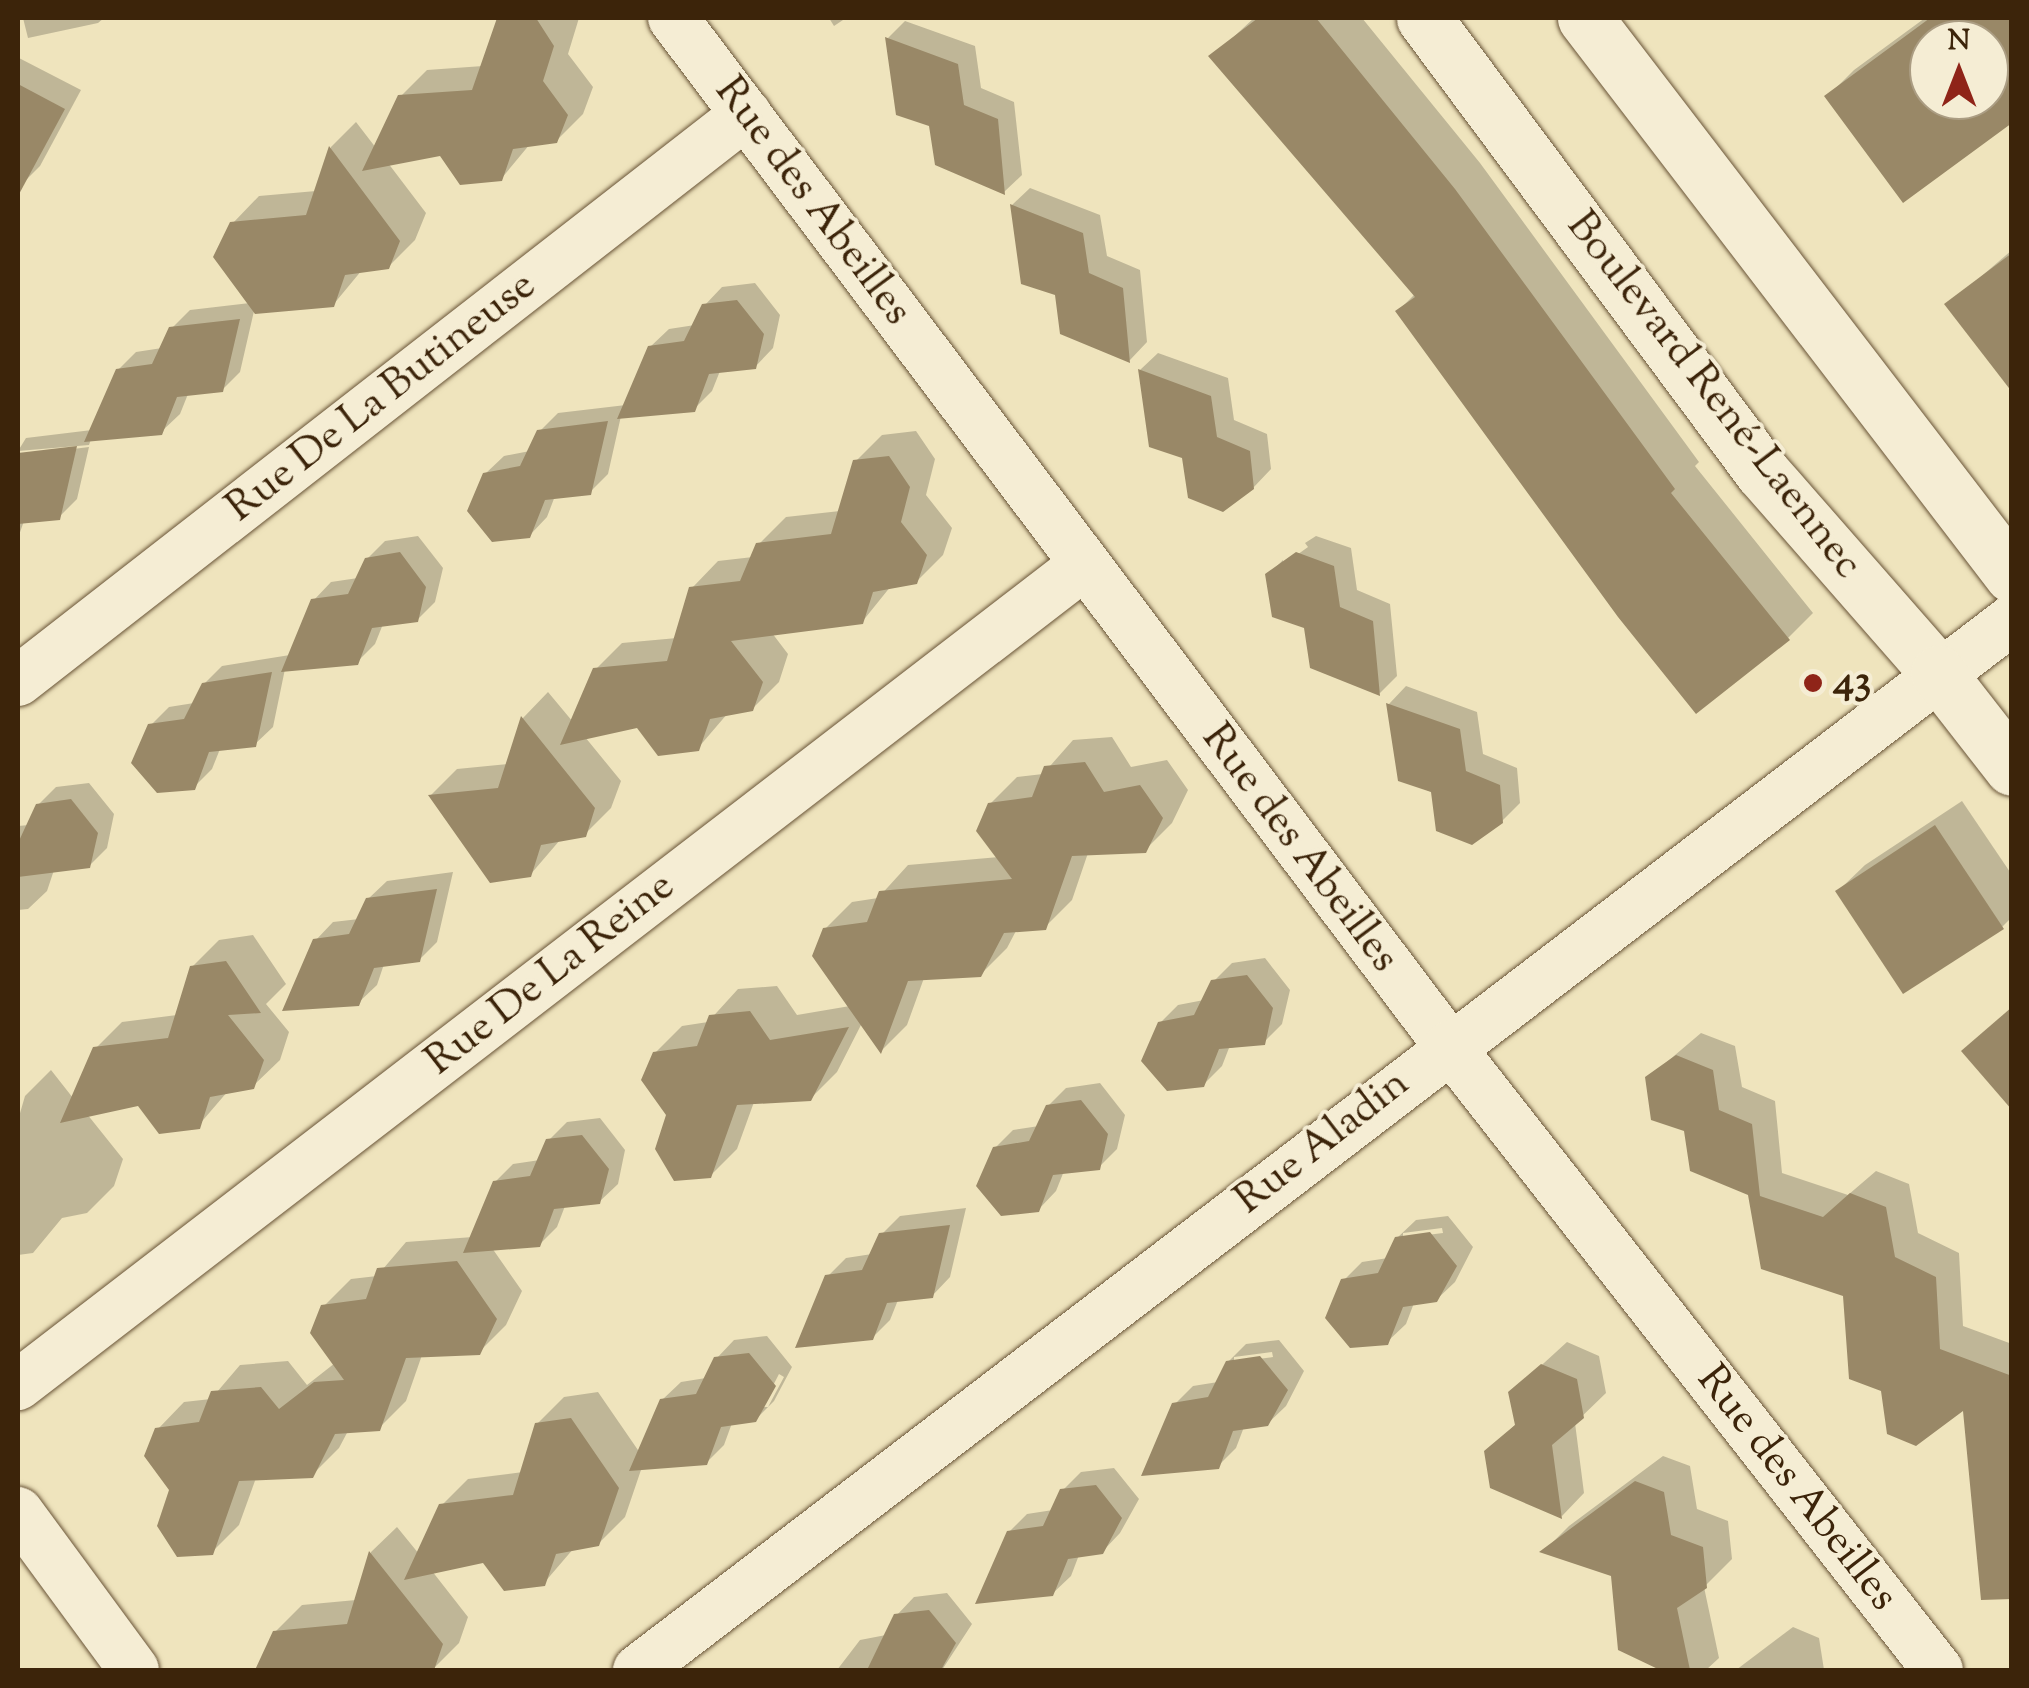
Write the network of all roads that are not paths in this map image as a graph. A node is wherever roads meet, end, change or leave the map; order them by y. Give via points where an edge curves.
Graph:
1 (673, 18) edge
2 (1424, 18) edge
3 (1585, 18) edge
4 (746, 114) junction
5 (1084, 565) junction
6 (2012, 575) edge
7 (2012, 620) edge
8 (1938, 673) junction
9 (18, 682) edge
10 (2012, 768) edge
11 (1449, 1046) junction
12 (18, 1385) edge
13 (18, 1512) edge
14 (134, 1670) edge
15 (638, 1670) edge
16 (1938, 1670) edge

1 - 4 street, Rue des Abeilles
2 - 8 street, Boulevard René-Laennec via 1762,472
3 - 6 street
4 - 5 street, Rue des Abeilles
4 - 9 street, Rue De La Butineuse
5 - 11 street, Rue des Abeilles
5 - 12 street, Rue De La Reine
7 - 8 street, Rue Aladin
8 - 10 street, Boulevard René-Laennec
8 - 11 street, Rue Aladin
11 - 15 street, Rue Aladin
11 - 16 street, Rue des Abeilles
13 - 14 street

